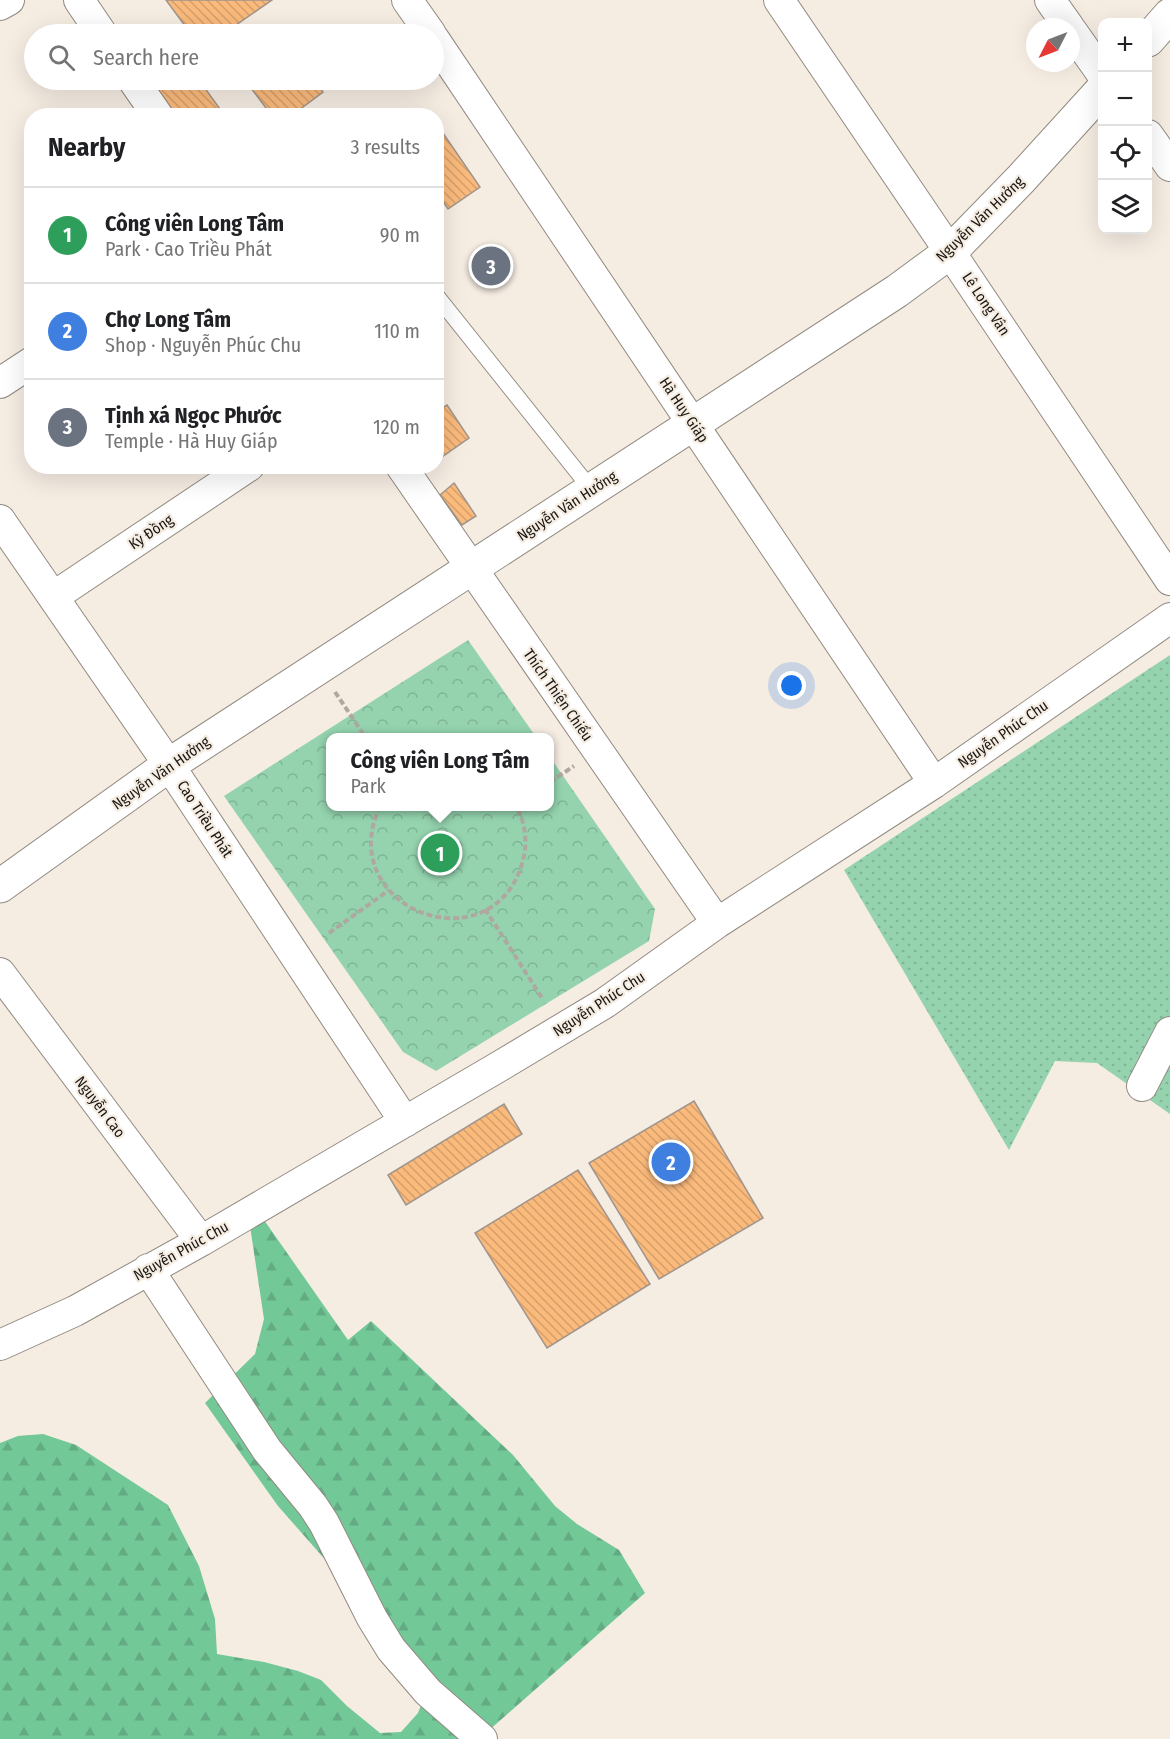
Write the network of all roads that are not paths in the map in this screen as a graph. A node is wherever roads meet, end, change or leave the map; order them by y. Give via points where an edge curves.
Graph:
1 (9, 0) edge
2 (78, 0) edge
3 (407, 0) edge
4 (779, 0) edge
5 (1050, 0) edge
6 (0, 5) edge
7 (1170, 15) edge
8 (1063, 18) edge
9 (95, 24) edge
10 (424, 24) edge
11 (1152, 35) edge
12 (1080, 42) edge
13 (444, 54) edge
14 (1101, 72) edge
15 (141, 90) edge
16 (1098, 94) edge
17 (153, 108) edge
18 (1152, 141) edge
19 (1170, 166) edge
20 (951, 252) junction
21 (444, 305) edge
22 (24, 367) edge
23 (0, 383) edge
24 (693, 424) junction
25 (237, 474) edge
26 (406, 474) edge
27 (591, 489) junction
28 (0, 520) edge
29 (471, 569) junction
30 (1170, 580) edge
31 (53, 597) junction
32 (1170, 618) edge
33 (169, 765) junction
34 (934, 783) junction
35 (0, 886) edge
36 (717, 922) junction
37 (0, 973) edge
38 (1170, 1032) edge
39 (1142, 1086) dead end
40 (405, 1122) junction
41 (201, 1241) junction
42 (148, 1269) junction
43 (0, 1345) edge
44 (482, 1739) edge

1 - 6 street
2 - 9 street
3 - 10 street
4 - 20 street, Lê Long Vân
5 - 8 street
7 - 11 street
12 - 14 street
13 - 24 street, Hà Huy Giáp
15 - 17 street
16 - 20 street, Nguyễn Văn Hưởng
18 - 19 street
20 - 24 street, Nguyễn Văn Hưởng
20 - 30 street, Lê Long Vân
21 - 27 lane
22 - 23 street
24 - 27 street, Nguyễn Văn Hưởng
24 - 34 street, Hà Huy Giáp
25 - 31 street, Kỳ Đồng
26 - 29 street, Thích Thiện Chiếu
27 - 29 street, Nguyễn Văn Hưởng
28 - 31 street, Cao Triều Phát
29 - 33 street, Nguyễn Văn Hưởng
29 - 36 street, Thích Thiện Chiếu
31 - 33 street, Cao Triều Phát
32 - 34 street, Nguyễn Phúc Chu
33 - 35 street, Nguyễn Văn Hưởng
33 - 40 street, Cao Triều Phát
34 - 36 street, Nguyễn Phúc Chu
36 - 40 street, Nguyễn Phúc Chu via 605,1003
37 - 41 street, Nguyễn Cao
38 - 39 street
40 - 41 street, Nguyễn Phúc Chu
41 - 42 street, Nguyễn Phúc Chu
42 - 43 street, Nguyễn Phúc Chu via 75,1311
42 - 44 street via 267,1450 324,1523 391,1649 428,1692

